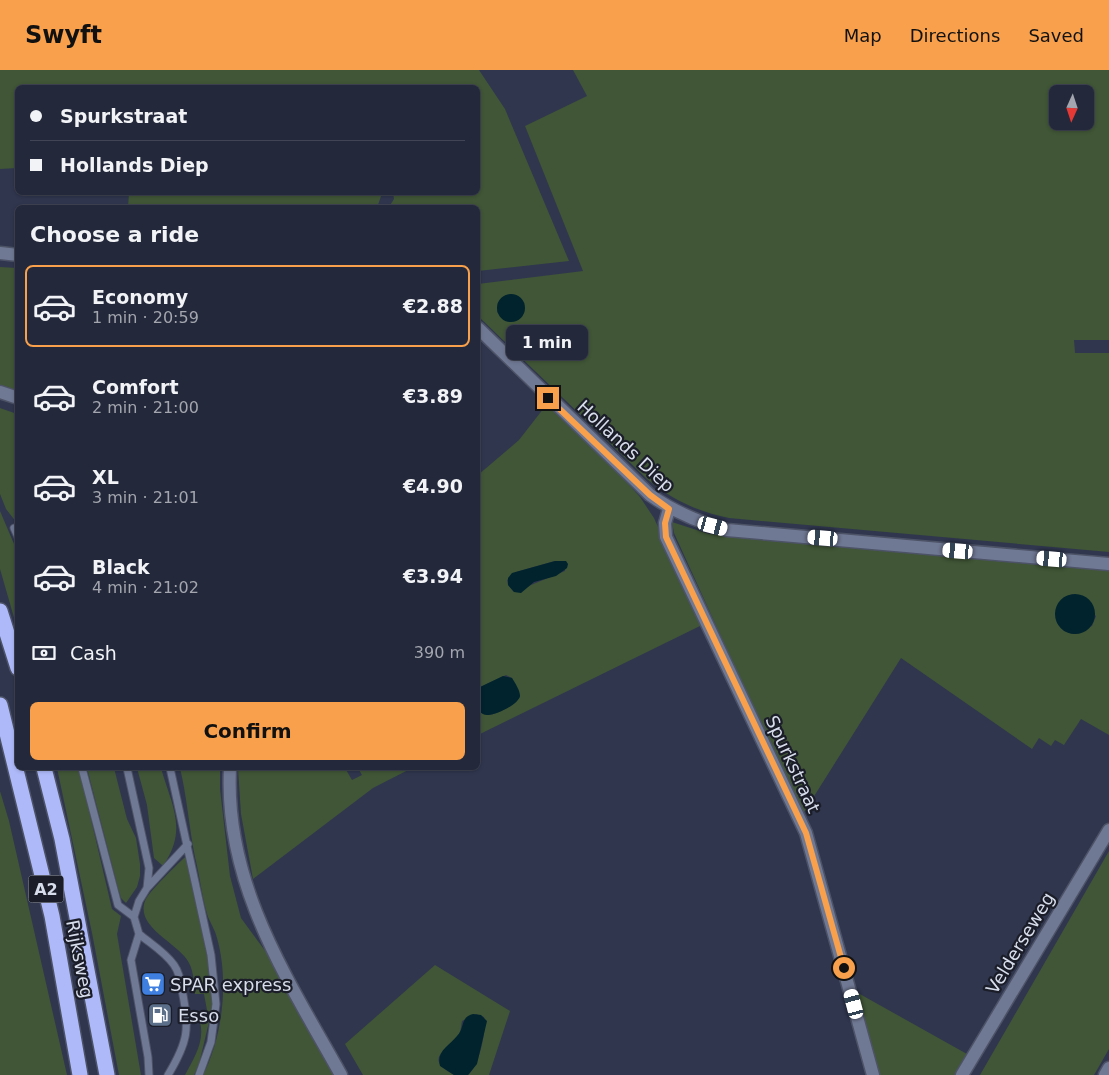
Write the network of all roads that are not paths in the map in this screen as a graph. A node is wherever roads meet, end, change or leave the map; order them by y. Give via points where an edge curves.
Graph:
1 (0, 253) edge
2 (15, 255) edge
3 (480, 330) edge
4 (0, 392) edge
5 (15, 397) edge
6 (669, 509) junction
7 (1109, 564) edge
8 (0, 611) edge
9 (15, 658) edge
10 (0, 705) edge
11 (15, 766) edge
12 (16, 770) edge
13 (45, 770) edge
14 (83, 770) edge
15 (127, 770) edge
16 (170, 770) edge
17 (230, 770) edge
18 (1109, 830) edge
19 (188, 844) junction
20 (147, 888) junction
21 (134, 917) junction
22 (139, 934) junction
23 (1109, 1068) edge
24 (80, 1075) edge
25 (107, 1075) edge
26 (148, 1075) edge
27 (168, 1075) edge
28 (200, 1075) edge
29 (341, 1075) edge
30 (873, 1075) edge
31 (962, 1075) edge
32 (1105, 1075) edge

1 - 2 street
3 - 6 street, Hollands Diep via 650,495
4 - 5 street
6 - 7 street, Hollands Diep via 700,523 727,530
6 - 30 street, Spurkstraat via 666,537 806,833
8 - 9 highway
10 - 11 highway, Rijksweg / A2
12 - 24 highway, Rijksweg / A2 via 52,916
13 - 25 highway, Rijksweg / A2 via 62,839
14 - 21 lane via 118,904
15 - 20 lane via 149,868
16 - 19 lane
17 - 29 street via 231,821 253,905 267,942
18 - 31 street, Velderseweg
19 - 20 lane
19 - 28 lane via 211,955 216,1004 211,1042
20 - 21 lane
21 - 22 lane
22 - 26 lane via 131,960 148,1057
22 - 27 lane via 176,967 184,998 188,1027 180,1054
23 - 32 street

